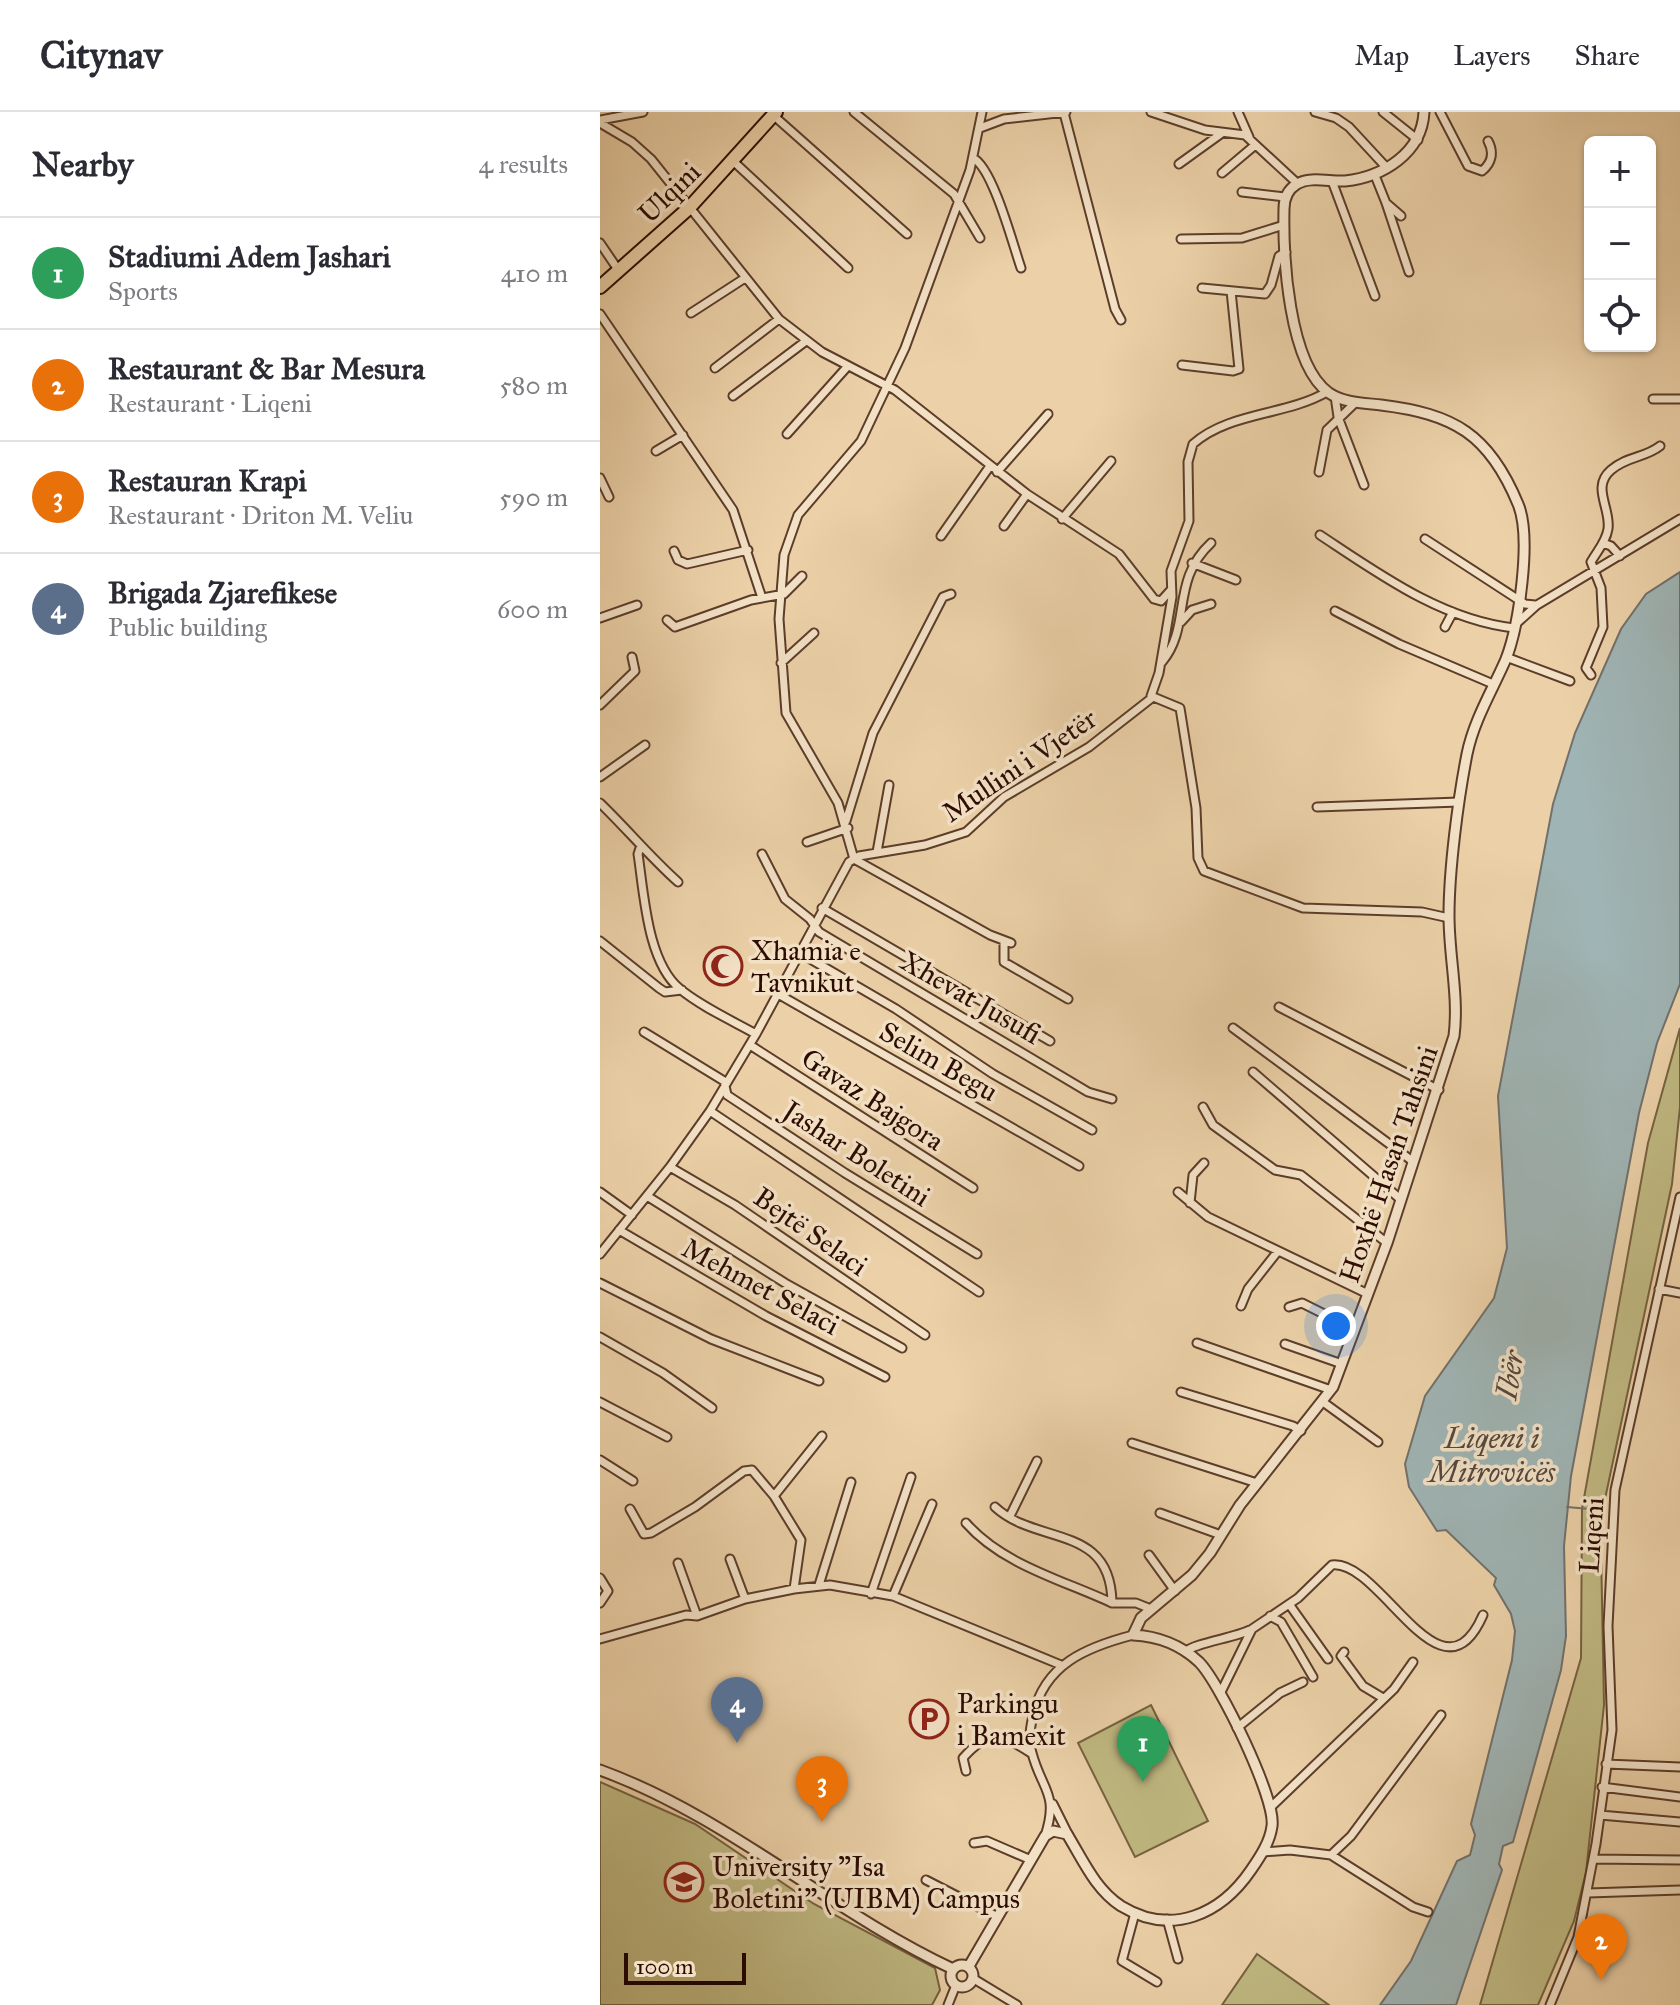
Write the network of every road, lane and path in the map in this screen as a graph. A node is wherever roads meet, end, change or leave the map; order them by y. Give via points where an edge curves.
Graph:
1 (643, 112) edge
2 (854, 112) edge
3 (982, 112) edge
4 (1066, 112) edge
5 (1151, 112) edge
6 (1238, 112) edge
7 (1315, 112) edge
8 (1383, 112) edge
9 (1424, 112) edge
10 (1440, 112) edge
11 (774, 114) edge
12 (600, 122) edge
13 (980, 128) junction
14 (1223, 132) junction
15 (1418, 140) junction
16 (1488, 141) dead end
17 (1252, 142) junction
18 (973, 158) junction
19 (733, 161) junction
20 (1179, 164) dead end
21 (1386, 167) junction
22 (1222, 173) dead end
23 (1374, 173) junction
24 (1332, 181) junction
25 (1298, 184) junction
26 (1242, 192) dead end
27 (1285, 197) junction
28 (959, 200) junction
29 (1386, 203) junction
30 (689, 208) junction
31 (1401, 216) dead end
32 (1284, 225) junction
33 (907, 234) dead end
34 (980, 238) dead end
35 (1181, 239) dead end
36 (600, 243) edge
37 (1286, 252) junction
38 (848, 268) dead end
39 (1021, 268) dead end
40 (619, 271) junction
41 (1409, 272) dead end
42 (745, 278) junction
43 (600, 287) edge
44 (1202, 288) dead end
45 (1231, 291) junction
46 (1375, 296) dead end
47 (691, 313) dead end
48 (600, 314) edge
49 (779, 319) junction
50 (1121, 320) dead end
51 (806, 341) junction
52 (1182, 365) dead end
53 (847, 367) junction
54 (715, 368) dead end
55 (886, 384) junction
56 (1331, 394) junction
57 (733, 396) dead end
58 (1653, 399) dead end
59 (1680, 399) edge
60 (1356, 402) junction
61 (1048, 414) dead end
62 (1338, 417) junction
63 (787, 434) dead end
64 (683, 435) junction
65 (1660, 446) dead end
66 (656, 451) dead end
67 (1111, 465) dead end
68 (994, 469) junction
69 (1319, 472) dead end
70 (600, 478) edge
71 (1364, 485) dead end
72 (1027, 494) junction
73 (609, 497) dead end
74 (1680, 519) edge
75 (1065, 521) junction
76 (1004, 526) dead end
77 (1320, 535) dead end
78 (941, 536) dead end
79 (1425, 539) dead end
80 (1211, 543) dead end
81 (1603, 543) junction
82 (748, 550) junction
83 (674, 551) dead end
84 (1620, 556) junction
85 (1192, 563) junction
86 (1594, 572) junction
87 (802, 576) dead end
88 (1236, 580) dead end
89 (1170, 591) junction
90 (780, 594) junction
91 (951, 594) dead end
92 (762, 598) junction
93 (1518, 600) junction
94 (1211, 604) dead end
95 (637, 605) dead end
96 (1537, 605) junction
97 (1335, 611) dead end
98 (1453, 612) junction
99 (600, 618) edge
100 (667, 620) dead end
101 (1177, 626) junction
102 (1445, 627) dead end
103 (1515, 627) junction
104 (814, 633) dead end
105 (632, 657) dead end
106 (1506, 657) junction
107 (781, 663) junction
108 (1160, 664) junction
109 (1591, 675) dead end
110 (1570, 681) dead end
111 (1493, 684) junction
112 (1153, 697) junction
113 (600, 705) edge
114 (645, 745) dead end
115 (600, 777) edge
116 (889, 785) dead end
117 (1459, 802) junction
118 (600, 803) edge
119 (1317, 807) dead end
120 (847, 825) junction
121 (807, 842) dead end
122 (640, 848) junction
123 (877, 852) junction
124 (762, 854) dead end
125 (854, 859) junction
126 (678, 882) dead end
127 (822, 908) junction
128 (1449, 918) junction
129 (812, 926) junction
130 (600, 941) edge
131 (800, 953) junction
132 (682, 990) junction
133 (778, 994) junction
134 (1068, 999) dead end
135 (1279, 1007) dead end
136 (1233, 1028) dead end
137 (644, 1032) dead end
138 (756, 1034) junction
139 (1050, 1041) dead end
140 (750, 1045) junction
141 (1253, 1072) dead end
142 (724, 1081) junction
143 (1439, 1090) junction
144 (1112, 1099) dead end
145 (1203, 1107) dead end
146 (710, 1111) junction
147 (1092, 1130) dead end
148 (1411, 1160) junction
149 (1204, 1163) dead end
150 (1079, 1166) dead end
151 (670, 1167) junction
152 (973, 1188) dead end
153 (600, 1192) edge
154 (1178, 1192) dead end
155 (647, 1196) junction
156 (1680, 1197) edge
157 (1399, 1198) junction
158 (1190, 1203) junction
159 (632, 1215) junction
160 (619, 1230) junction
161 (1387, 1243) junction
162 (1278, 1251) junction
163 (600, 1254) edge
164 (977, 1254) dead end
165 (600, 1283) edge
166 (1659, 1289) junction
167 (979, 1292) dead end
168 (1680, 1293) edge
169 (1368, 1294) junction
170 (1241, 1306) dead end
171 (1289, 1307) dead end
172 (1354, 1329) junction
173 (925, 1335) dead end
174 (600, 1337) edge
175 (1197, 1343) dead end
176 (1285, 1344) dead end
177 (902, 1348) dead end
178 (1342, 1364) junction
179 (885, 1377) dead end
180 (819, 1381) dead end
181 (1331, 1390) junction
182 (1181, 1392) dead end
183 (600, 1402) edge
184 (1323, 1402) junction
185 (712, 1408) dead end
186 (1301, 1431) junction
187 (822, 1436) dead end
188 (667, 1437) dead end
189 (1378, 1442) dead end
190 (1132, 1443) dead end
191 (600, 1460) edge
192 (1037, 1461) dead end
193 (911, 1477) dead end
194 (633, 1481) dead end
195 (851, 1482) dead end
196 (1257, 1483) junction
197 (774, 1496) junction
198 (932, 1504) dead end
199 (995, 1507) dead end
200 (630, 1509) dead end
201 (1160, 1513) dead end
202 (1010, 1516) junction
203 (966, 1523) dead end
204 (1221, 1535) junction
205 (1149, 1555) dead end
206 (730, 1559) dead end
207 (678, 1563) dead end
208 (600, 1578) edge
209 (819, 1585) junction
210 (794, 1589) junction
211 (1175, 1591) junction
212 (871, 1594) junction
213 (893, 1596) junction
214 (745, 1599) junction
215 (600, 1603) edge
216 (1112, 1603) junction
217 (1289, 1604) junction
218 (1151, 1609) junction
219 (1483, 1615) dead end
220 (697, 1616) junction
221 (1270, 1616) junction
222 (1252, 1629) junction
223 (1133, 1635) junction
224 (600, 1639) edge
225 (1185, 1652) junction
226 (1344, 1652) dead end
227 (1328, 1659) dead end
228 (1413, 1662) dead end
229 (1061, 1665) junction
230 (1313, 1677) dead end
231 (1303, 1682) dead end
232 (1220, 1694) junction
233 (1383, 1698) junction
234 (1441, 1715) dead end
235 (1237, 1728) junction
236 (1031, 1753) junction
237 (1606, 1764) junction
238 (1680, 1767) edge
239 (600, 1770) edge
240 (966, 1771) dead end
241 (1602, 1787) junction
242 (1680, 1797) edge
243 (1052, 1801) junction
244 (1272, 1806) junction
245 (1600, 1815) junction
246 (1680, 1822) edge
247 (1045, 1836) junction
248 (1072, 1842) junction
249 (974, 1843) dead end
250 (1263, 1852) junction
251 (1331, 1855) junction
252 (1593, 1859) junction
253 (1031, 1860) junction
254 (1680, 1860) edge
255 (926, 1880) dead end
256 (1680, 1890) edge
257 (1588, 1893) junction
258 (1428, 1912) dead end
259 (1135, 1913) junction
260 (998, 1917) junction
261 (1167, 1919) junction
262 (1178, 1959) dead end
263 (969, 1966) junction
264 (953, 1969) junction
265 (974, 1979) junction
266 (1157, 1982) dead end
267 (956, 1985) junction
268 (948, 2005) edge
269 (1017, 2005) edge
270 (1550, 2005) edge

1 - 12 street
2 - 28 street
3 - 13 street
4 - 13 street via 1004,119
4 - 50 street
5 - 14 street
6 - 17 street
7 - 21 street via 1349,127
8 - 15 street
9 - 15 street
10 - 16 street via 1474,171 1490,163
11 - 19 main road, Ulqini
11 - 33 street
12 - 30 street via 642,149
13 - 18 street
14 - 17 street via 1236,132
14 - 20 street
15 - 21 street
17 - 22 street
17 - 25 street
18 - 28 street
18 - 39 street via 988,177
19 - 30 main road, Ulqini
19 - 38 street, Ulqini
21 - 23 street
23 - 24 street
23 - 29 street
24 - 25 street
24 - 46 street
25 - 27 street
26 - 27 street
27 - 32 street
28 - 34 street
28 - 55 street via 910,337
29 - 31 street
29 - 41 street
30 - 40 main road, Ulqini
30 - 42 street
32 - 35 street via 1242,238
32 - 37 street
36 - 40 street
37 - 45 street via 1276,262 1267,293
37 - 56 street via 1295,327 1314,377
40 - 43 main road, Ulqini
42 - 47 street
42 - 49 street
44 - 45 street
45 - 52 street via 1239,369
48 - 64 street
49 - 51 street
49 - 54 street
51 - 53 street
51 - 57 street
53 - 55 street
53 - 63 street
55 - 68 street
55 - 90 street via 861,441 798,515 784,555
56 - 60 street, Hoxhë Hasan Tahsini
56 - 62 street
56 - 89 street via 1212,431 1193,444 1188,452 1189,521 1171,571
58 - 59 street
60 - 62 street
60 - 93 street, Hoxhë Hasan Tahsini via 1439,416 1481,442 1523,518
61 - 68 street
62 - 69 street via 1324,436
62 - 71 street
64 - 66 street
64 - 82 street via 733,510
65 - 81 street via 1626,459 1604,479 1609,524
67 - 75 street
68 - 72 street
68 - 78 street
70 - 73 street
72 - 75 street
72 - 76 street
74 - 84 street
75 - 89 street via 1119,554 1154,599 1161,601
77 - 98 street via 1374,572
79 - 93 street
80 - 85 street
81 - 84 street
81 - 86 street via 1591,562
82 - 83 street via 687,564
82 - 92 street
84 - 86 street
85 - 88 street
85 - 101 street
86 - 96 street
86 - 109 street via 1601,588 1603,627 1586,668
87 - 90 street
89 - 108 street
90 - 92 street
90 - 107 street
91 - 120 street via 943,597 873,733
92 - 100 street via 675,627
93 - 96 street
93 - 103 street, Hoxhë Hasan Tahsini
94 - 101 street via 1192,610
95 - 99 street
96 - 103 street
97 - 111 street
98 - 102 street
98 - 103 street via 1485,624
101 - 108 street
103 - 106 street, Hoxhë Hasan Tahsini
104 - 107 street
105 - 113 street via 635,671
106 - 110 street
106 - 111 street, Hoxhë Hasan Tahsini
107 - 120 street via 786,713
108 - 112 street
111 - 117 street, Hoxhë Hasan Tahsini via 1467,751
112 - 123 street, Mullini i Vjetër via 1089,747 1012,792 966,832
112 - 128 street via 1180,708 1202,869 1303,908 1422,912
114 - 115 street
116 - 123 street
117 - 119 street
117 - 128 street, Hoxhë Hasan Tahsini
118 - 122 street
120 - 121 street
120 - 125 street
122 - 126 street
122 - 132 street via 649,927 664,968
123 - 125 street, Mullini i Vjetër
124 - 129 street, Xhevat Jusufi via 785,899
125 - 127 street
125 - 134 street via 1008,942 1004,962
127 - 129 street
127 - 139 street
128 - 143 street, Hoxhë Hasan Tahsini via 1457,1007
129 - 131 street
129 - 144 street, Xhevat Jusufi via 1088,1092
130 - 132 street via 665,992
131 - 133 street
131 - 147 street
132 - 138 street
133 - 138 street
133 - 150 street, Selim Begu
135 - 143 street
136 - 148 street
137 - 142 street
138 - 140 street
140 - 142 street
140 - 152 street, Gavaz Bajgora
141 - 157 street
142 - 146 street
142 - 164 street, Jashar Boletini via 727,1095
143 - 148 street, Hoxhë Hasan Tahsini
145 - 161 street via 1213,1125 1275,1170 1301,1175
146 - 151 street
146 - 167 street
148 - 157 street, Hoxhë Hasan Tahsini
149 - 158 street via 1193,1175
151 - 155 street
151 - 173 street, Bejtë Selaci via 735,1205
153 - 159 street
154 - 158 street
155 - 159 street
155 - 177 street via 785,1283
156 - 166 street, Liqeni
157 - 161 street, Hoxhë Hasan Tahsini
158 - 162 street
159 - 160 street
160 - 163 street
160 - 179 street, Mehmet Selaci via 766,1316
161 - 169 street, Hoxhë Hasan Tahsini
162 - 169 street
162 - 170 street
165 - 180 street via 711,1339
166 - 168 street
166 - 237 street, Liqeni via 1615,1490 1608,1626 1614,1701
169 - 172 street, Hoxhë Hasan Tahsini
171 - 172 street via 1302,1303
172 - 178 street, Hoxhë Hasan Tahsini
174 - 185 street
175 - 181 street
176 - 178 street
178 - 181 street, Hoxhë Hasan Tahsini
181 - 184 street, Hoxhë Hasan Tahsini
182 - 186 street
183 - 188 street
184 - 186 street, Hoxhë Hasan Tahsini
184 - 189 street
186 - 196 street, Hoxhë Hasan Tahsini
187 - 197 street
190 - 196 street
191 - 194 street
192 - 202 street
193 - 212 street
195 - 209 street
196 - 204 street, Hoxhë Hasan Tahsini
197 - 200 street via 747,1469 651,1533 644,1534
197 - 210 street via 801,1540
198 - 213 street
199 - 202 street
201 - 204 street
202 - 216 street via 1091,1549 1108,1576
203 - 216 street via 1026,1566
204 - 211 street, Hoxhë Hasan Tahsini
205 - 211 street
206 - 214 street
207 - 220 street
208 - 215 street via 608,1591
209 - 210 street
209 - 212 street
210 - 214 street
211 - 218 street, Hoxhë Hasan Tahsini
212 - 213 street
213 - 229 street
214 - 220 street
216 - 218 street
217 - 219 street via 1337,1564 1359,1572 1400,1616 1443,1645 1467,1641
217 - 221 street
217 - 227 street
218 - 223 street, Hoxhë Hasan Tahsini
220 - 224 street
221 - 222 street
221 - 230 street via 1281,1622
222 - 225 street
222 - 232 street
223 - 225 street via 1149,1635
223 - 229 street
225 - 232 street via 1206,1670
226 - 233 street via 1341,1656 1363,1686
228 - 233 street
229 - 236 street via 1035,1705
231 - 235 street via 1280,1693
232 - 235 street
233 - 244 street
234 - 251 street
235 - 244 street
236 - 240 street via 1004,1736 990,1737 963,1758
236 - 243 street
237 - 238 street
237 - 241 street, Liqeni
239 - 264 street via 714,1827 903,1945
241 - 242 street
241 - 245 street, Liqeni
243 - 247 street
243 - 248 street
244 - 250 street via 1271,1834
245 - 246 street
245 - 252 street, Liqeni
247 - 248 street via 1063,1831
247 - 253 street
248 - 259 street via 1098,1885
249 - 253 street via 987,1841
250 - 251 street
250 - 261 street via 1220,1906 1188,1918
251 - 258 street
252 - 254 street
252 - 257 street, Liqeni
253 - 260 street
255 - 260 street
256 - 257 street
257 - 270 street, Liqeni via 1578,1937
259 - 261 street
259 - 266 street via 1122,1961
260 - 263 street
261 - 262 street
263 - 264 street
263 - 265 street
264 - 267 street
265 - 267 street via 966,1987
265 - 269 street
267 - 268 street

